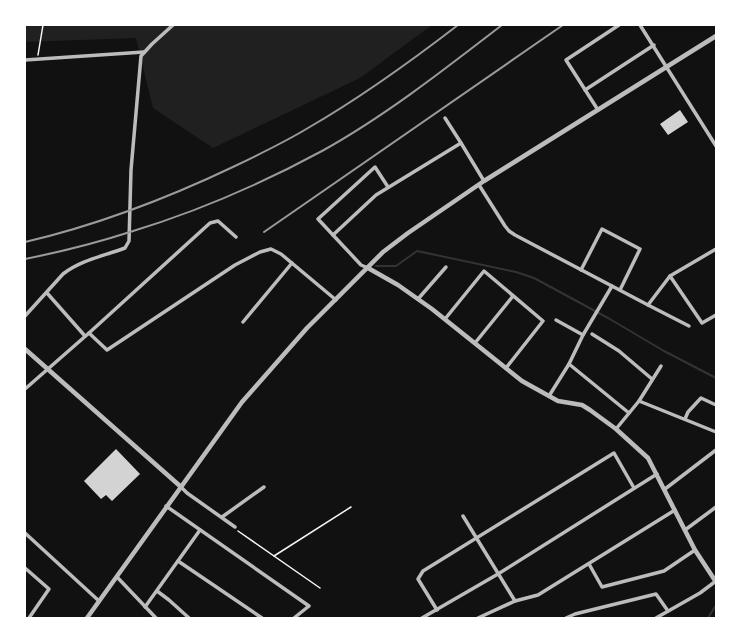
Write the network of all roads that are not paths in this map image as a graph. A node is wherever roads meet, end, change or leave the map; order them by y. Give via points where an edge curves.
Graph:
1 (173, 25) edge
2 (619, 25) edge
3 (640, 25) edge
4 (716, 36) edge
5 (654, 45) junction
6 (144, 52) junction
7 (25, 60) edge
8 (667, 67) junction
9 (585, 90) junction
10 (598, 110) junction
11 (445, 118) dead end
12 (461, 143) junction
13 (716, 146) edge
14 (484, 181) junction
15 (479, 185) junction
16 (388, 187) junction
17 (333, 235) junction
18 (236, 237) dead end
19 (716, 249) edge
20 (292, 263) junction
21 (446, 267) dead end
22 (368, 268) junction
23 (581, 270) junction
24 (670, 276) junction
25 (612, 286) junction
26 (620, 290) junction
27 (47, 292) junction
28 (513, 296) junction
29 (418, 299) junction
30 (336, 300) junction
31 (648, 305) junction
32 (716, 315) edge
33 (25, 316) edge
34 (444, 319) junction
35 (556, 320) dead end
36 (243, 322) dead end
37 (689, 326) dead end
38 (89, 334) junction
39 (592, 334) dead end
40 (583, 335) junction
41 (86, 336) junction
42 (475, 343) junction
43 (25, 349) edge
44 (569, 364) junction
45 (661, 366) dead end
46 (506, 368) junction
47 (48, 369) junction
48 (652, 379) junction
49 (25, 389) edge
50 (549, 396) junction
51 (638, 401) junction
52 (716, 404) edge
53 (629, 413) junction
54 (685, 419) junction
55 (616, 429) junction
56 (716, 432) edge
57 (716, 450) edge
58 (657, 474) junction
59 (180, 486) junction
60 (264, 487) dead end
61 (634, 488) junction
62 (665, 489) junction
63 (166, 506) junction
64 (716, 507) edge
65 (675, 510) junction
66 (463, 516) dead end
67 (222, 517) junction
68 (235, 527) road end
69 (200, 530) junction
70 (685, 530) junction
71 (25, 533) edge
72 (476, 538) junction
73 (695, 550) junction
74 (178, 561) junction
75 (589, 564) junction
76 (25, 568) edge
77 (498, 574) junction
78 (117, 577) junction
79 (716, 581) edge
80 (156, 591) junction
81 (99, 601) junction
82 (515, 601) junction
83 (145, 607) junction
84 (437, 610) junction
85 (668, 611) junction
86 (29, 618) edge
87 (87, 618) edge
88 (156, 618) edge
89 (189, 618) edge
90 (262, 618) edge
91 (294, 618) edge
92 (422, 618) edge
93 (478, 618) edge
94 (566, 618) edge
95 (656, 618) edge

1 - 6 street
2 - 9 street via 566,60
3 - 5 street
4 - 8 street
5 - 8 street
5 - 9 street
6 - 7 street
6 - 27 street via 138,73 129,241 125,248 70,268
8 - 10 street
8 - 13 street
9 - 10 street
10 - 14 street
11 - 12 street
12 - 14 street
12 - 16 street
14 - 15 street
15 - 22 street via 408,233 383,252
15 - 23 street via 509,231
16 - 17 street
16 - 17 street via 375,167 368,171 318,218
17 - 22 street via 361,265
18 - 38 street via 218,221 210,224
19 - 24 street
20 - 30 street
20 - 36 street
20 - 38 street via 271,249 260,252 235,265 107,350
21 - 29 street
22 - 29 street
22 - 30 street
23 - 25 street
23 - 26 street via 602,229 640,249
24 - 31 street
24 - 32 street via 702,323
25 - 26 street
25 - 40 street
26 - 31 street
27 - 33 street
27 - 41 street
28 - 34 street via 484,271
28 - 42 street
28 - 46 street via 543,321
29 - 34 street
30 - 59 street via 296,339 242,402
31 - 37 street
34 - 42 street
35 - 40 street
38 - 41 street
39 - 48 street
40 - 44 street
41 - 47 street
42 - 46 street
43 - 47 street
44 - 50 street
44 - 53 street
45 - 48 street
46 - 50 street
47 - 49 street
47 - 59 street
48 - 51 street
50 - 55 street via 558,401 582,405
51 - 53 street
51 - 54 street
52 - 54 street via 701,398
53 - 55 street
54 - 56 street
55 - 58 street via 648,458
57 - 62 street
58 - 61 street
58 - 62 street
59 - 63 street
59 - 67 street
60 - 67 street
61 - 72 street via 614,453
61 - 77 street
62 - 65 street
63 - 69 street
63 - 78 street
64 - 70 street
65 - 70 street
65 - 75 street
66 - 72 street
67 - 68 street
69 - 74 street
69 - 91 street via 309,606
70 - 73 street
71 - 81 street
72 - 77 street
72 - 84 street via 423,571 418,579
73 - 75 street via 664,571 602,587
73 - 79 street
74 - 80 street
74 - 90 street
75 - 82 street via 538,594
76 - 86 street via 49,589
77 - 82 street
77 - 84 street
78 - 81 street
78 - 83 street
79 - 85 street
80 - 83 street
80 - 89 street
81 - 87 street
82 - 93 street
83 - 88 street
84 - 92 street
85 - 94 street via 656,594
85 - 95 street

